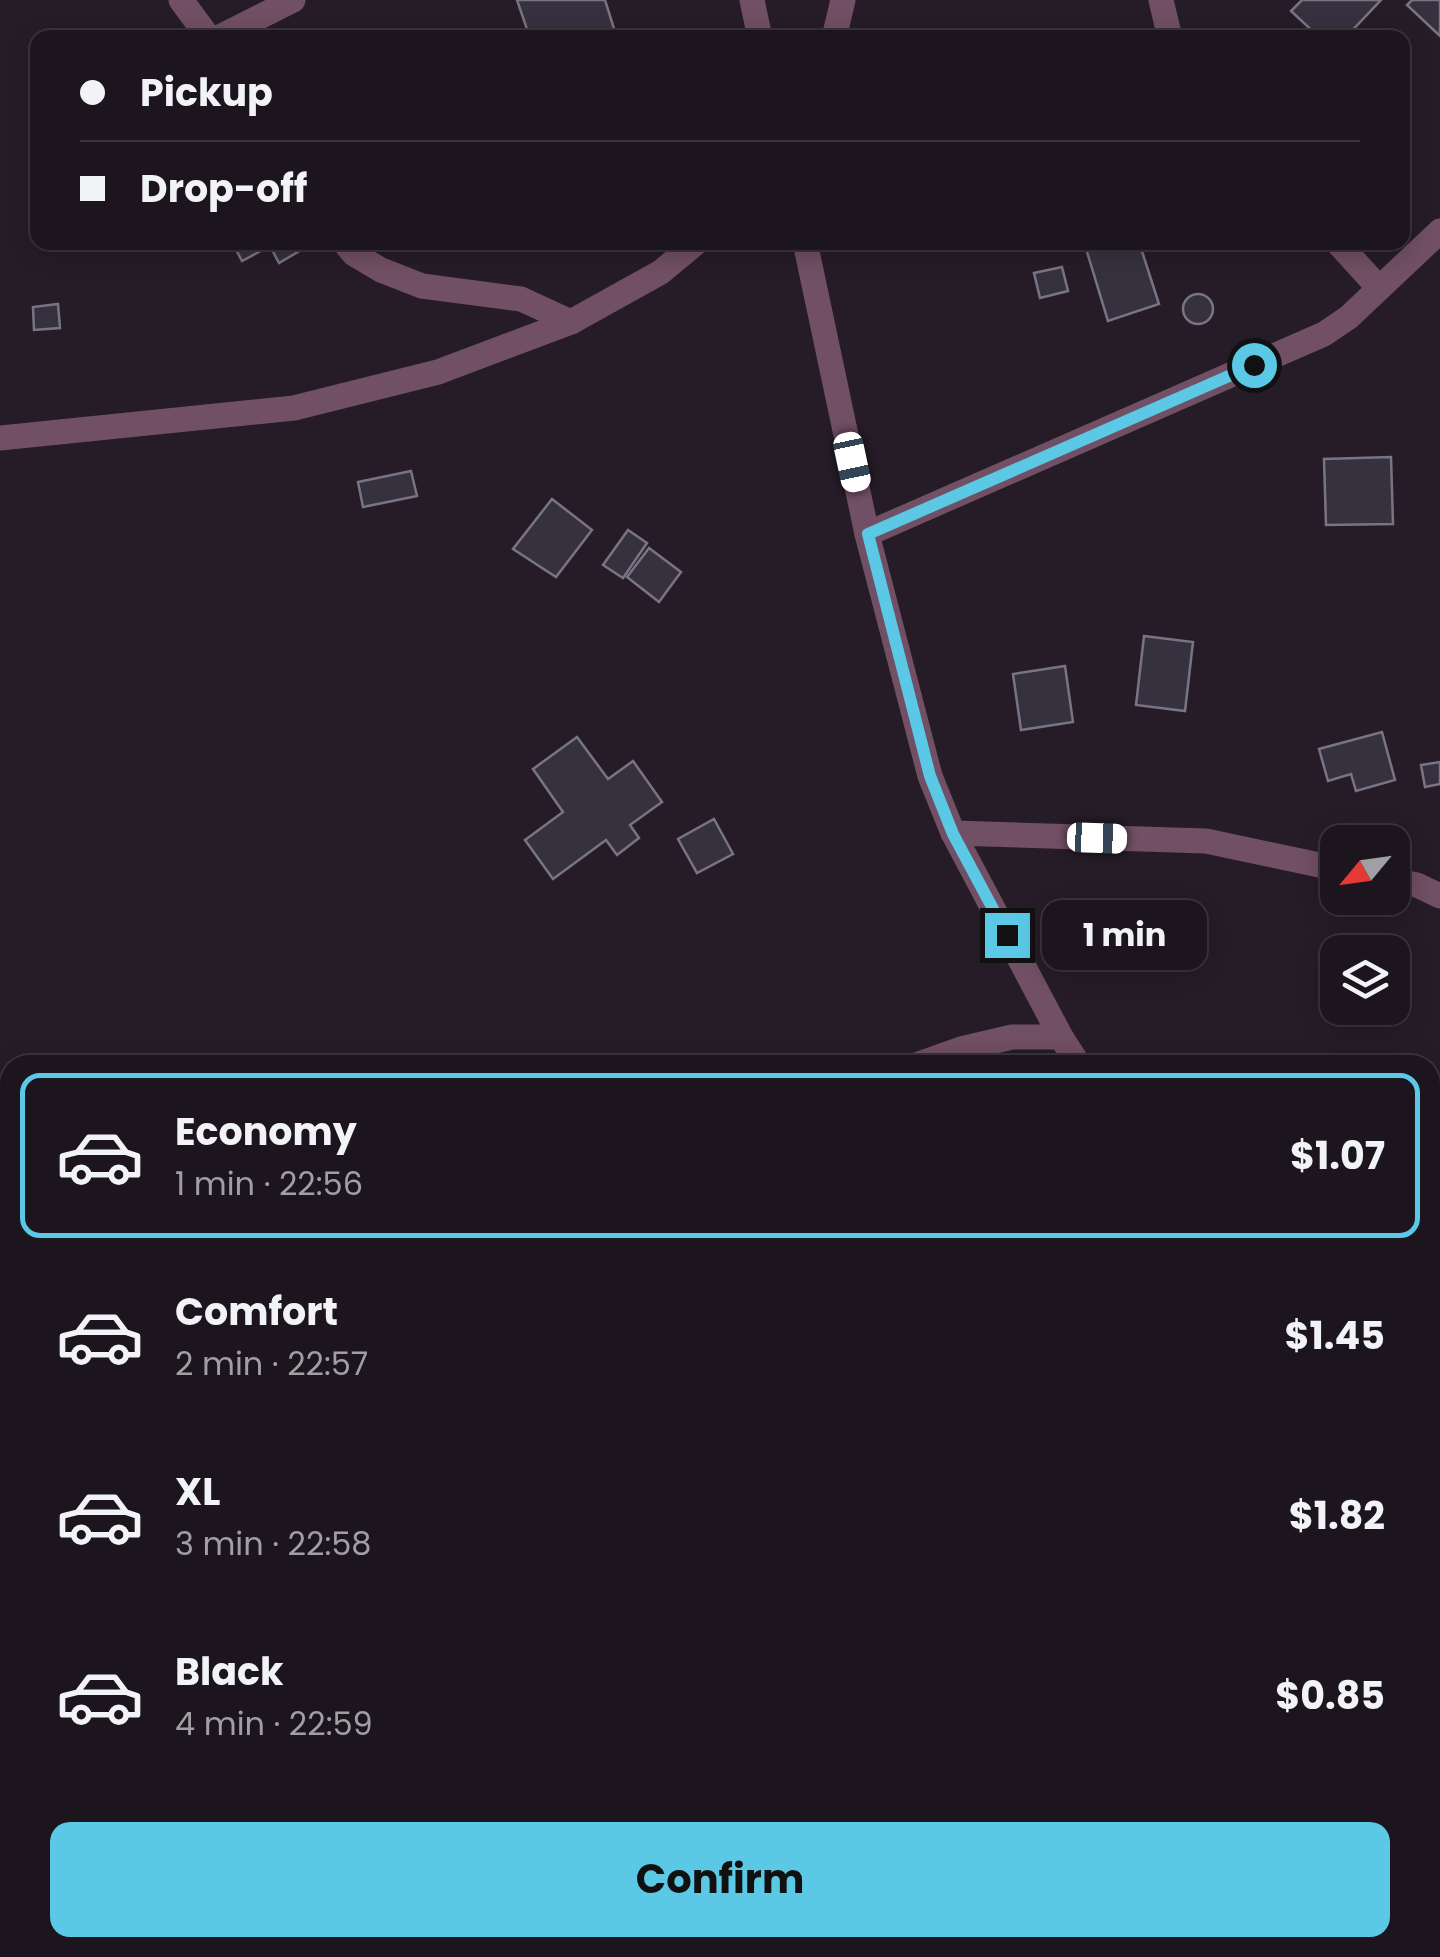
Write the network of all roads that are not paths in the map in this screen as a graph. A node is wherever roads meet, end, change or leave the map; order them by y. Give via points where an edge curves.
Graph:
1 (181, 0) edge
2 (293, 0) edge
3 (752, 0) edge
4 (842, 0) edge
5 (1161, 0) edge
6 (203, 30) edge
7 (234, 30) edge
8 (758, 30) edge
9 (836, 30) edge
10 (1168, 30) edge
11 (1440, 231) edge
12 (351, 250) edge
13 (687, 250) edge
14 (807, 250) edge
15 (1344, 250) edge
16 (1379, 288) junction
17 (571, 322) junction
18 (0, 438) edge
19 (868, 534) junction
20 (953, 834) junction
21 (1320, 865) edge
22 (1410, 884) edge
23 (1440, 896) edge
24 (1061, 1037) junction
25 (944, 1055) edge
26 (1073, 1055) edge

1 - 6 street
2 - 7 street
3 - 8 street
4 - 9 street
5 - 10 street
11 - 16 street
12 - 17 street via 422,286 521,299
13 - 17 street
14 - 19 street
15 - 16 street
16 - 19 street via 1324,334
17 - 18 street via 438,372 294,408
19 - 20 street via 930,776
20 - 21 street via 1206,841
20 - 24 street
22 - 23 street
24 - 25 street via 1012,1036
24 - 26 street

